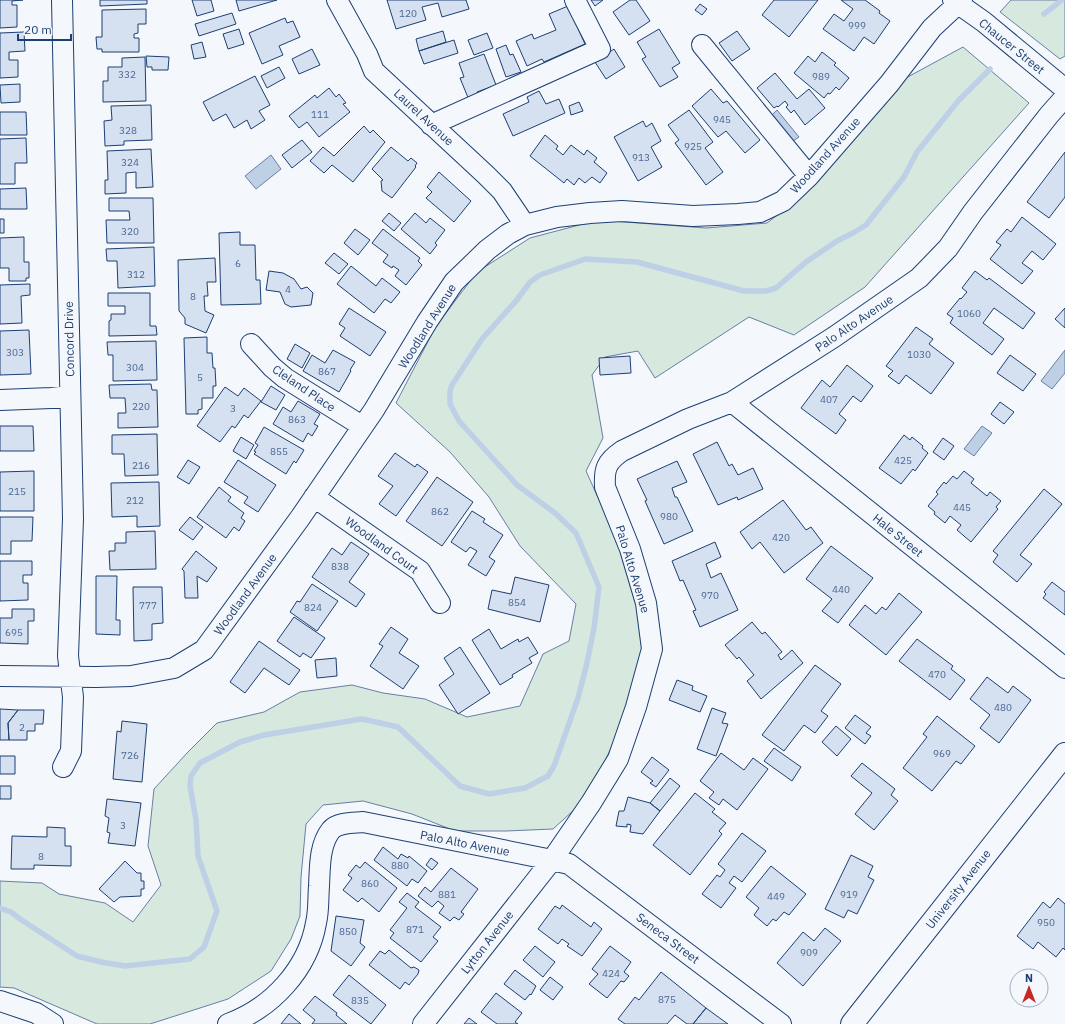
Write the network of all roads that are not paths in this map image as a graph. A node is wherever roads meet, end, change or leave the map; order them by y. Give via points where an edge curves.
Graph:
1 (62, 0) edge
2 (337, 0) edge
3 (575, 0) edge
4 (958, 1) edge
5 (702, 45) dead end
6 (1065, 89) edge
7 (1065, 97) edge
8 (431, 124) junction
9 (809, 176) junction
10 (525, 225) junction
11 (251, 344) dead end
12 (70, 396) junction
13 (0, 400) edge
14 (732, 402) junction
15 (362, 426) junction
16 (314, 497) junction
17 (440, 603) dead end
18 (1065, 668) edge
19 (0, 676) edge
20 (70, 677) junction
21 (1065, 754) edge
22 (63, 767) dead end
23 (552, 860) junction
24 (0, 1001) edge
25 (53, 1024) edge
26 (228, 1024) edge
27 (423, 1024) edge
28 (781, 1024) edge
29 (852, 1024) edge

1 - 12 street, Concord Drive
2 - 8 street, Laurel Avenue via 374,71
3 - 8 street via 600,50
4 - 6 street, Chaucer Street
4 - 9 street, Woodland Avenue via 932,28 889,84
5 - 9 street
7 - 14 street, Palo Alto Avenue via 973,212 948,248 919,278 834,337
8 - 10 street, Laurel Avenue via 497,185
9 - 10 street, Woodland Avenue via 783,201 760,212 693,216 622,211 557,217
10 - 15 street, Woodland Avenue via 487,250 454,282
11 - 15 street, Cleland Place via 285,378
12 - 13 street
12 - 20 street, Concord Drive via 73,525 68,656
14 - 18 street, Hale Street
14 - 23 street, Palo Alto Avenue via 688,419 622,451 612,458 606,467 605,487 630,549 646,603 652,649 618,759 591,804
15 - 16 street, Woodland Avenue
16 - 17 street, Woodland Court via 420,571
16 - 20 street, Woodland Avenue via 204,650 174,668 131,676
19 - 20 street, Woodland Avenue
20 - 22 street, Concord Drive via 73,697 71,751
21 - 29 main road, University Avenue
23 - 26 street, Palo Alto Avenue via 363,822 346,823 332,829 324,842 321,857 317,922 300,966 273,997 252,1013
23 - 27 street, Lytton Avenue
23 - 28 street, Seneca Street via 569,864
24 - 25 street via 36,1013

